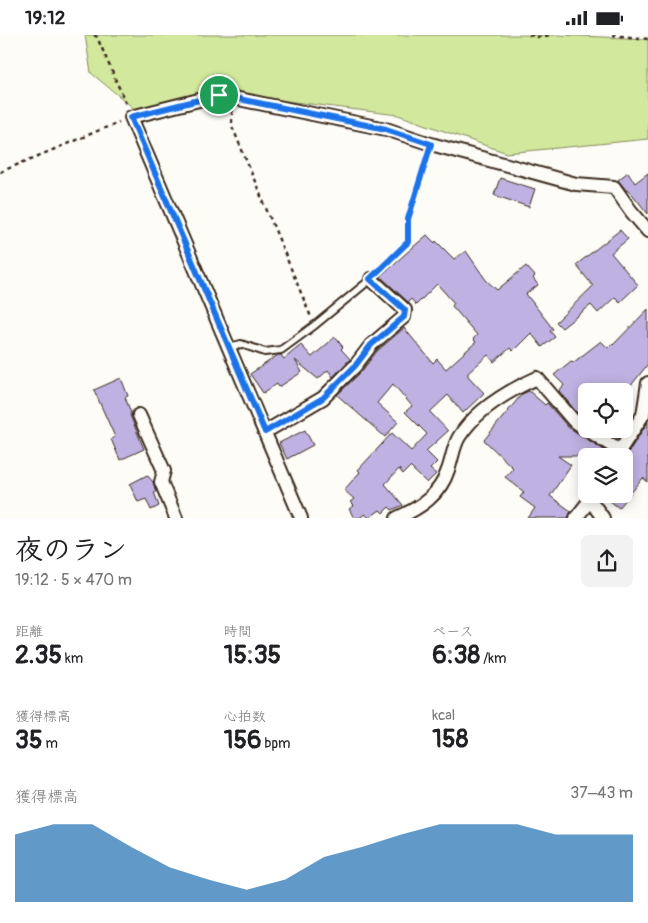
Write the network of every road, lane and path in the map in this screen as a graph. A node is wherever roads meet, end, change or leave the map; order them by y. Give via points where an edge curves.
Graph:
1 (94, 35) edge
2 (529, 35) edge
3 (552, 35) edge
4 (612, 35) edge
5 (648, 39) edge
6 (235, 99) junction
7 (131, 117) junction
8 (431, 144) junction
9 (0, 172) edge
10 (648, 231) edge
11 (370, 279) junction
12 (315, 325) junction
13 (230, 347) junction
14 (648, 383) edge
15 (139, 415) dead end
16 (578, 423) edge
17 (265, 432) junction
18 (598, 438) edge
19 (610, 448) edge
20 (622, 448) edge
21 (587, 503) edge
22 (594, 503) edge
23 (176, 518) edge
24 (301, 518) edge
25 (397, 518) edge
26 (576, 518) edge
27 (603, 518) edge

1 - 7 path
2 - 3 path
4 - 5 path
6 - 7 street via 219,95
6 - 8 street via 386,129
6 - 12 path via 232,126
7 - 9 path
7 - 13 street
8 - 10 street via 576,185 614,187
8 - 11 path via 408,219 408,242
11 - 12 lane
11 - 17 street via 405,310 404,317 371,345 323,398
12 - 13 lane via 281,350 265,352 241,344
13 - 17 street
14 - 20 street via 643,415
15 - 23 street via 164,471 161,482
16 - 25 street via 537,378 513,389 469,422 457,439 448,473 434,496 414,511
17 - 24 street
18 - 19 street
21 - 26 street
22 - 27 street

